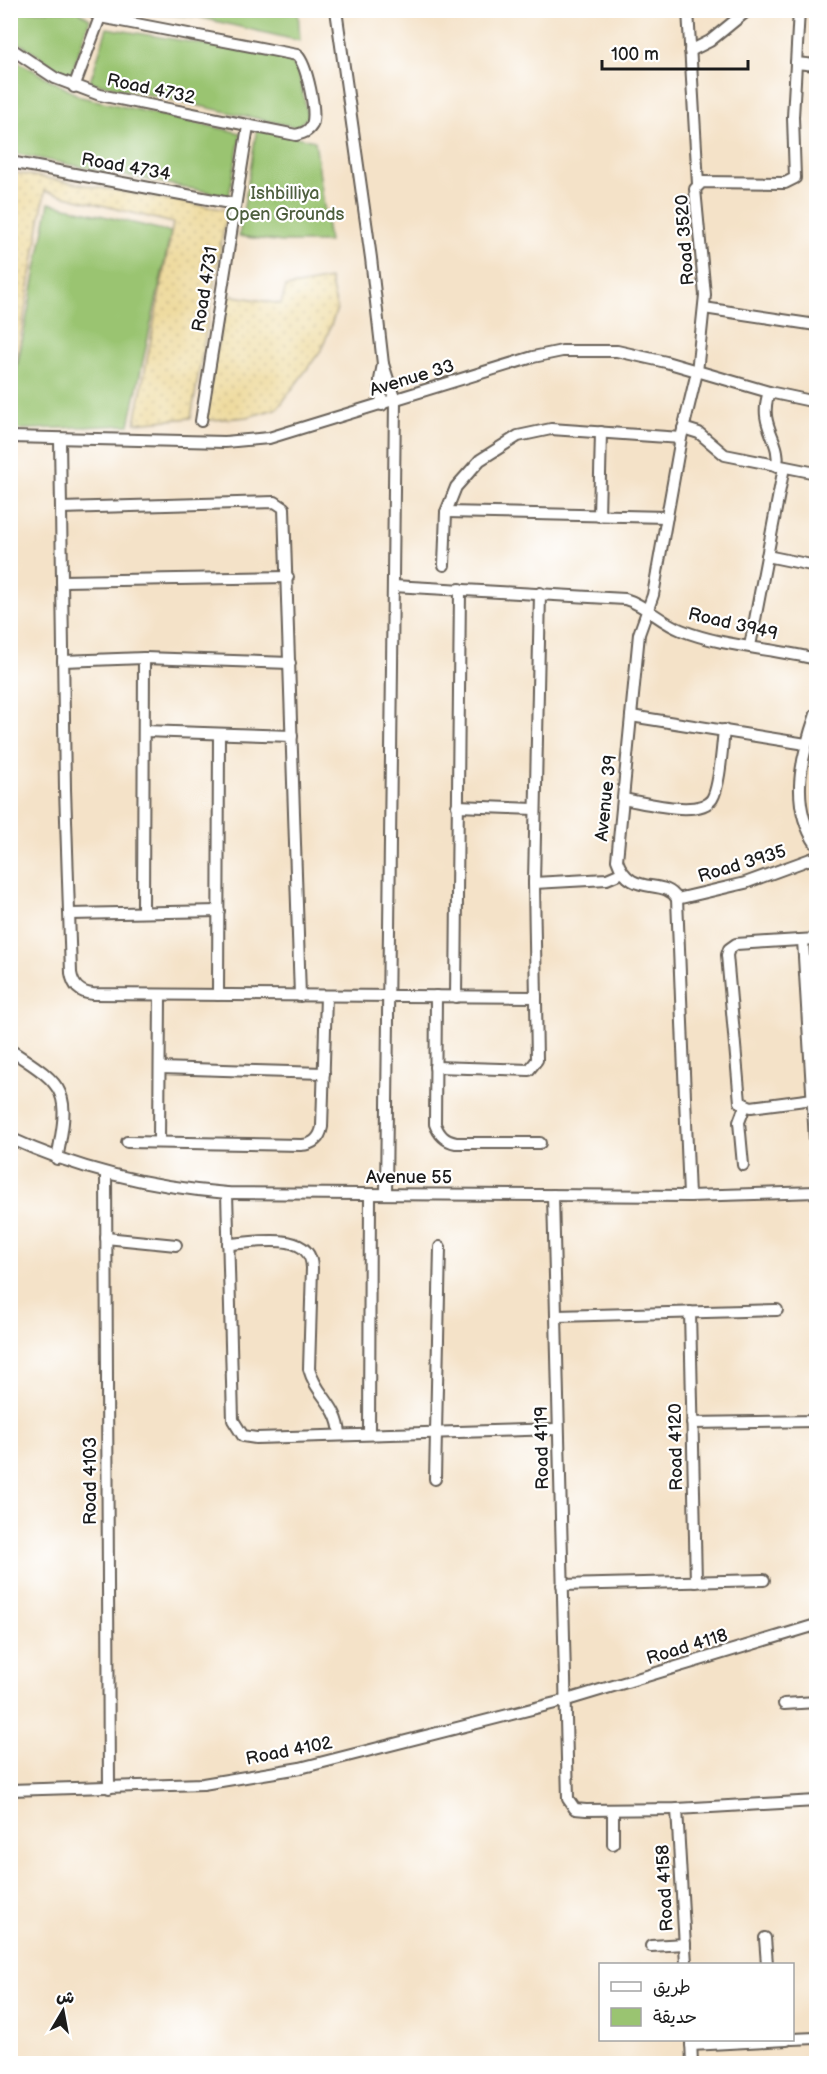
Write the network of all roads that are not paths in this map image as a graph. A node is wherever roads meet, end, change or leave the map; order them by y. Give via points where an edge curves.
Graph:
1 (90, 10) edge
2 (336, 10) edge
3 (688, 10) edge
4 (748, 10) edge
5 (799, 10) edge
6 (100, 17) junction
7 (10, 48) edge
8 (690, 51) junction
9 (796, 63) junction
10 (816, 64) edge
11 (74, 87) junction
12 (248, 126) junction
13 (10, 162) edge
14 (698, 184) junction
15 (235, 204) junction
16 (704, 308) junction
17 (816, 325) edge
18 (383, 364) junction
19 (697, 372) junction
20 (769, 392) junction
21 (395, 401) junction
22 (816, 402) edge
23 (381, 405) junction
24 (201, 421) dead end
25 (601, 432) junction
26 (682, 433) junction
27 (10, 437) edge
28 (60, 439) junction
29 (780, 467) junction
30 (816, 473) edge
31 (61, 507) junction
32 (446, 512) junction
33 (599, 516) junction
34 (667, 517) junction
35 (767, 556) junction
36 (444, 565) dead end
37 (816, 566) edge
38 (288, 577) junction
39 (62, 581) junction
40 (393, 586) junction
41 (460, 589) junction
42 (540, 593) junction
43 (648, 610) junction
44 (750, 646) junction
45 (144, 658) junction
46 (816, 659) edge
47 (63, 661) junction
48 (290, 663) junction
49 (816, 714) edge
50 (631, 716) junction
51 (724, 730) junction
52 (144, 731) junction
53 (219, 734) junction
54 (292, 736) junction
55 (806, 744) junction
56 (622, 799) junction
57 (457, 806) junction
58 (535, 809) junction
59 (816, 844) edge
60 (816, 857) edge
61 (621, 873) junction
62 (534, 883) junction
63 (677, 899) junction
64 (219, 911) junction
65 (143, 912) junction
66 (70, 914) junction
67 (816, 939) edge
68 (803, 940) junction
69 (160, 995) junction
70 (218, 995) junction
71 (300, 996) junction
72 (326, 996) junction
73 (388, 996) junction
74 (436, 996) junction
75 (456, 996) junction
76 (536, 997) junction
77 (10, 1050) edge
78 (435, 1067) junction
79 (160, 1068) junction
80 (324, 1073) junction
81 (813, 1099) junction
82 (745, 1106) junction
83 (10, 1138) edge
84 (128, 1142) dead end
85 (159, 1142) junction
86 (540, 1143) dead end
87 (816, 1157) edge
88 (57, 1159) junction
89 (743, 1165) dead end
90 (106, 1173) junction
91 (816, 1192) edge
92 (227, 1193) junction
93 (370, 1194) junction
94 (386, 1194) junction
95 (553, 1195) junction
96 (689, 1196) junction
97 (106, 1238) junction
98 (228, 1244) junction
99 (176, 1245) dead end
100 (440, 1247) dead end
101 (777, 1310) dead end
102 (690, 1312) junction
103 (557, 1316) junction
104 (816, 1421) edge
105 (692, 1423) junction
106 (557, 1429) junction
107 (435, 1431) junction
108 (340, 1434) junction
109 (369, 1434) junction
110 (435, 1479) dead end
111 (764, 1580) dead end
112 (696, 1582) junction
113 (562, 1585) junction
114 (816, 1625) edge
115 (567, 1700) junction
116 (816, 1702) edge
117 (784, 1704) dead end
118 (109, 1788) junction
119 (10, 1790) edge
120 (816, 1801) edge
121 (677, 1809) junction
122 (613, 1810) junction
123 (614, 1844) dead end
124 (765, 1938) dead end
125 (685, 1944) junction
126 (651, 1946) dead end
127 (686, 1963) edge
128 (767, 1963) edge
129 (816, 2038) edge
130 (794, 2039) edge
131 (732, 2041) edge
132 (691, 2042) edge
133 (692, 2064) edge

1 - 6 street
2 - 18 street
3 - 8 street
4 - 8 street via 710,41
5 - 9 street, Road 3520
6 - 11 street
6 - 12 street, Road 4732 via 297,55 306,68 312,126 306,133 296,135
7 - 11 street, Road 4732
8 - 14 street
9 - 10 street
9 - 14 street, Road 3520 via 793,181
11 - 12 street, Road 4732
12 - 15 street, Road 4731
13 - 15 street, Road 4734
14 - 16 street, Road 3520 via 695,195
15 - 24 street, Road 4731
16 - 17 street
16 - 19 street, Road 3520
18 - 21 street
18 - 23 street
19 - 20 street, Avenue 33
19 - 21 street, Avenue 33 via 617,351 562,351
19 - 26 street, Avenue 39
20 - 22 street, Avenue 33
20 - 29 street via 765,418
21 - 23 street, Avenue 33
21 - 40 street
23 - 28 street, Avenue 33 via 250,441
25 - 26 street
25 - 32 street via 551,429 518,436 467,473 451,496
25 - 33 street
26 - 29 street via 699,433 725,454
26 - 34 street, Avenue 39
27 - 28 street, Avenue 33
28 - 31 street
29 - 30 street
29 - 35 street
31 - 38 street via 275,501 286,512
31 - 39 street
32 - 33 street
32 - 36 street
33 - 34 street
34 - 43 street, Avenue 39
35 - 37 street
35 - 44 street
38 - 39 street
38 - 48 street
39 - 47 street
40 - 41 street, Road 3949
40 - 73 street
41 - 42 street, Road 3949
41 - 57 street
42 - 43 street, Road 3949 via 616,597
42 - 58 street
43 - 44 street, Road 3949 via 680,630
43 - 50 street, Avenue 39 via 639,634
44 - 46 street, Road 3949
45 - 47 street
45 - 48 street
45 - 52 street
47 - 66 street
48 - 54 street
49 - 55 street
50 - 51 street
50 - 56 street, Avenue 39
51 - 55 street
51 - 56 street via 714,794 706,805 693,809
52 - 53 street
52 - 65 street
53 - 54 street
53 - 64 street
54 - 71 street
55 - 59 street via 800,808
56 - 61 street, Avenue 39 via 616,860
57 - 58 street
57 - 75 street
58 - 62 street
60 - 63 street, Road 3935 via 745,883
61 - 62 street via 607,879
61 - 63 street via 629,880 669,890
62 - 76 street
63 - 96 street
64 - 65 street
64 - 70 street
65 - 66 street
66 - 69 street via 71,973 79,989 93,994
67 - 68 street
68 - 81 street
68 - 82 street via 736,944 727,952 738,1096
69 - 70 street
69 - 79 street
70 - 71 street
71 - 72 street
72 - 73 street
72 - 80 street
73 - 74 street
73 - 94 street
74 - 75 street
74 - 78 street
75 - 76 street
76 - 78 street via 537,1060 531,1068
77 - 88 street via 45,1073 63,1095 65,1109
78 - 86 street via 435,1124 446,1140
79 - 80 street
79 - 85 street
80 - 85 street via 321,1131 309,1144
81 - 82 street
81 - 87 street
82 - 89 street via 739,1122
83 - 88 street, Avenue 55
84 - 85 street
88 - 90 street, Avenue 55
90 - 92 street, Avenue 55
90 - 97 street, Road 4103
91 - 96 street, Avenue 55
92 - 93 street, Avenue 55
92 - 98 street
93 - 94 street, Avenue 55
93 - 109 street
94 - 95 street, Avenue 55
95 - 96 street, Avenue 55
95 - 103 street, Road 4119
97 - 99 street
97 - 118 street, Road 4103
98 - 108 street via 289,1242 308,1252 312,1268 309,1369 338,1416
98 - 108 street via 234,1426 249,1438
100 - 107 street
101 - 102 street
102 - 103 street
102 - 105 street, Road 4120
103 - 106 street, Road 4119
104 - 105 street
105 - 112 street, Road 4120
106 - 107 street
106 - 113 street, Road 4119
107 - 109 street
107 - 110 street
108 - 109 street
111 - 112 street
112 - 113 street
113 - 115 street, Road 4119
114 - 115 street, Road 4118
115 - 118 street, Road 4102 via 300,1768 203,1784
115 - 122 street via 568,1800 575,1809
116 - 117 street
118 - 119 street, Road 4102
120 - 121 street
121 - 122 street
121 - 125 street, Road 4158
122 - 123 street
124 - 128 street
125 - 126 street
125 - 127 street, Road 4158
129 - 130 street
131 - 132 street
132 - 133 street

